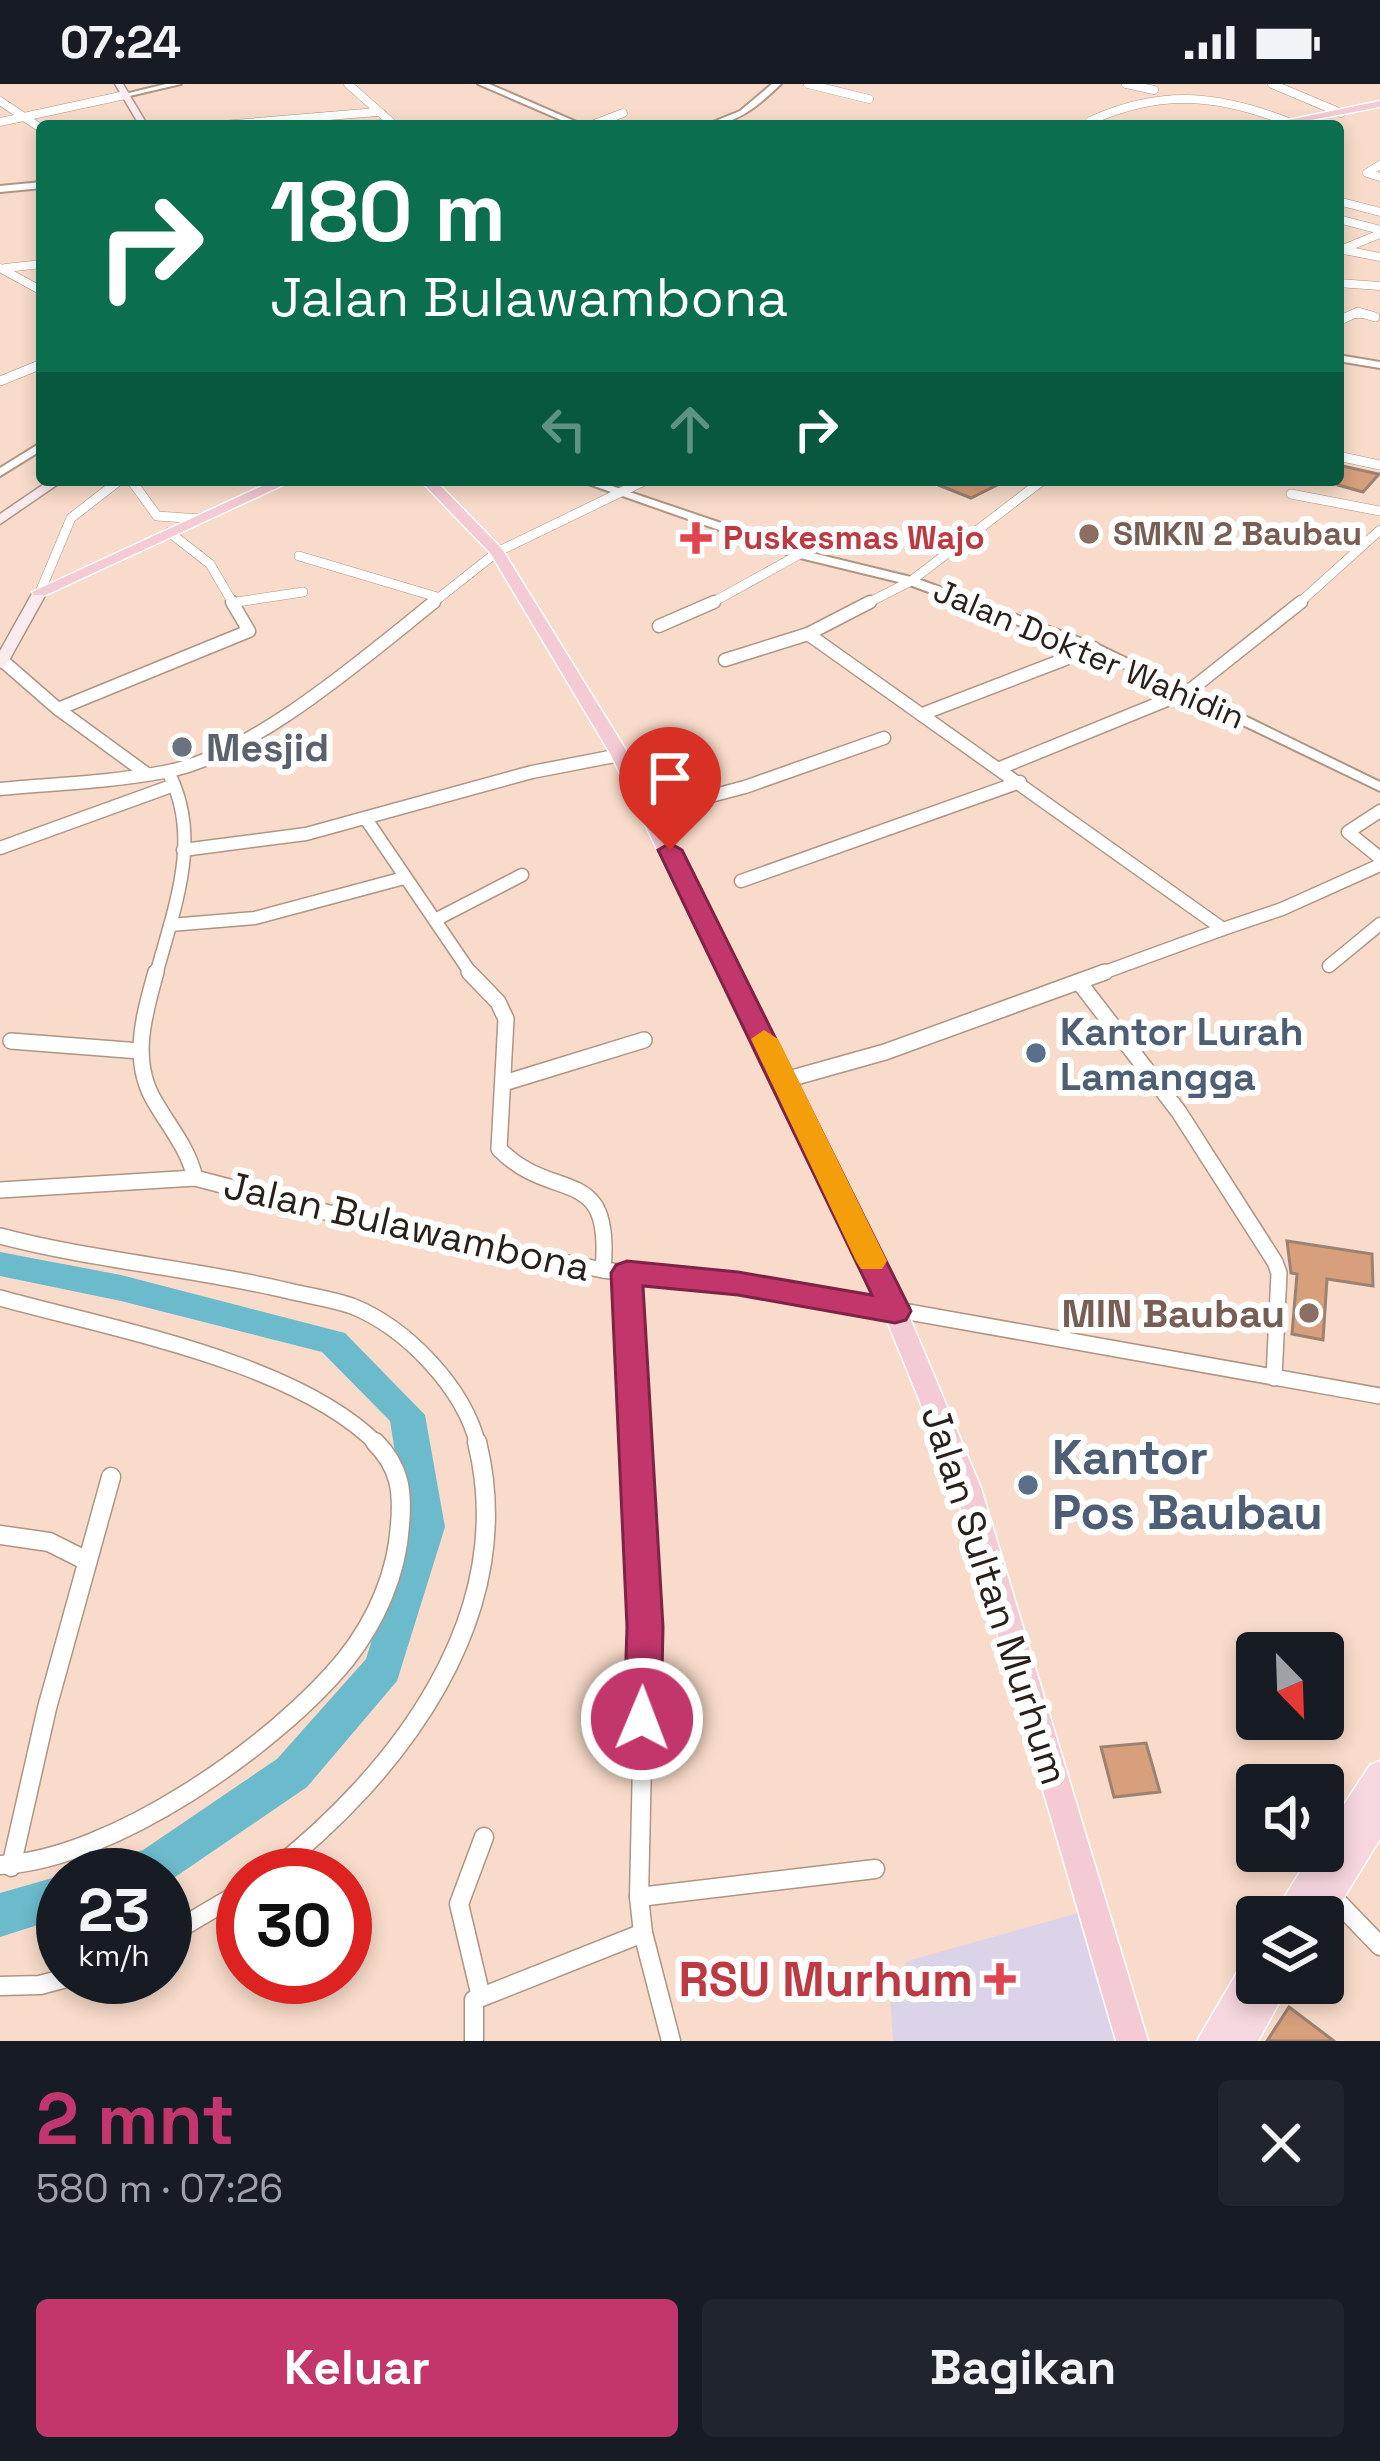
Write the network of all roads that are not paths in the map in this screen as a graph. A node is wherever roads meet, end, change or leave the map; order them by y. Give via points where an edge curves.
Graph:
1 (118, 84) edge
2 (177, 84) edge
3 (366, 84) edge
4 (482, 84) edge
5 (777, 84) edge
6 (808, 84) edge
7 (1126, 84) edge
8 (1272, 84) edge
9 (350, 85) edge
10 (1165, 91) junction
11 (125, 95) junction
12 (869, 100) dead end
13 (0, 101) edge
14 (1380, 104) edge
15 (377, 112) junction
16 (623, 113) dead end
17 (1341, 113) junction
18 (21, 117) junction
19 (140, 120) edge
20 (282, 120) edge
21 (388, 120) edge
22 (571, 120) edge
23 (603, 120) edge
24 (724, 120) edge
25 (1092, 120) edge
26 (1282, 120) edge
27 (1300, 120) edge
28 (0, 122) edge
29 (36, 126) edge
30 (1380, 165) edge
31 (1380, 177) edge
32 (36, 186) edge
33 (0, 189) edge
34 (1344, 203) edge
35 (1380, 212) edge
36 (1344, 221) edge
37 (1378, 235) edge
38 (1344, 239) edge
39 (1360, 243) junction
40 (1344, 249) edge
41 (1344, 251) edge
42 (1380, 257) edge
43 (36, 264) edge
44 (1, 267) edge
45 (1344, 283) edge
46 (1380, 286) edge
47 (36, 287) edge
48 (1375, 317) dead end
49 (1344, 318) edge
50 (1344, 359) edge
51 (1380, 365) edge
52 (36, 366) edge
53 (0, 381) edge
54 (36, 449) edge
55 (1344, 457) edge
56 (1380, 465) edge
57 (0, 473) edge
58 (49, 486) edge
59 (112, 486) edge
60 (133, 486) edge
61 (274, 486) edge
62 (433, 486) edge
63 (602, 486) edge
64 (633, 486) edge
65 (1035, 486) edge
66 (620, 492) junction
67 (1292, 494) dead end
68 (1380, 511) edge
69 (201, 519) junction
70 (0, 520) edge
71 (169, 532) junction
72 (1379, 533) edge
73 (497, 552) junction
74 (800, 554) junction
75 (298, 556) dead end
76 (911, 581) junction
77 (40, 592) junction
78 (303, 592) dead end
79 (437, 597) junction
80 (237, 602) junction
81 (658, 626) dead end
82 (808, 634) junction
83 (1094, 649) junction
84 (725, 660) dead end
85 (2, 663) edge
86 (1189, 691) junction
87 (58, 709) junction
88 (925, 713) junction
89 (884, 738) dead end
90 (620, 755) junction
91 (1000, 768) junction
92 (146, 774) junction
93 (171, 778) junction
94 (1020, 782) junction
95 (1380, 787) edge
96 (0, 789) edge
97 (1380, 811) edge
98 (650, 812) junction
99 (366, 819) junction
100 (0, 848) edge
101 (183, 850) junction
102 (1380, 861) edge
103 (521, 874) dead end
104 (404, 878) junction
105 (741, 881) dead end
106 (435, 920) junction
107 (1380, 924) edge
108 (170, 925) junction
109 (1223, 929) junction
110 (1330, 966) dead end
111 (1079, 982) junction
112 (644, 1040) dead end
113 (11, 1041) dead end
114 (140, 1052) junction
115 (785, 1080) junction
116 (504, 1083) junction
117 (195, 1178) junction
118 (0, 1190) edge
119 (0, 1236) edge
120 (603, 1270) junction
121 (627, 1273) junction
122 (0, 1298) edge
123 (895, 1311) junction
124 (1274, 1378) junction
125 (1380, 1396) edge
126 (111, 1477) dead end
127 (0, 1535) edge
128 (87, 1562) junction
129 (1380, 1775) edge
130 (1380, 1812) edge
131 (484, 1837) dead end
132 (304, 1848) edge
133 (6, 1866) edge
134 (875, 1869) dead end
135 (1318, 1895) edge
136 (639, 1897) junction
137 (643, 1933) junction
138 (1380, 1946) edge
139 (36, 1985) edge
140 (0, 1986) edge
141 (481, 1997) junction
142 (1236, 2003) edge
143 (1262, 2004) edge
144 (473, 2041) edge
145 (671, 2041) edge
146 (1132, 2041) edge
147 (1213, 2041) edge
148 (1240, 2041) edge

1 - 11 main road
2 - 11 street
3 - 9 street
4 - 22 street
5 - 24 street
6 - 12 street
7 - 10 street
8 - 17 street
9 - 15 street
10 - 25 street
10 - 26 street
11 - 18 street
11 - 19 main road
13 - 18 street
14 - 17 highway
15 - 20 street
15 - 21 street
16 - 23 street
17 - 27 highway
18 - 28 street
18 - 29 street
30 - 31 street via 1367,173
32 - 33 street
34 - 35 street
36 - 37 street
37 - 39 street
38 - 39 street
39 - 40 street
41 - 42 street
43 - 44 street
44 - 47 street
45 - 46 street
48 - 49 street
50 - 51 street
52 - 53 street
54 - 57 street
55 - 56 street
58 - 70 main road
59 - 77 street via 71,518
60 - 69 street via 162,519
61 - 69 highway
62 - 73 highway, Jalan Sultan Murhum
63 - 66 street, Jalan Dokter Wahidin
64 - 66 street
65 - 76 street
66 - 73 street
66 - 74 street, Jalan Dokter Wahidin
67 - 68 street
69 - 71 highway
71 - 77 highway
71 - 80 street via 210,564
72 - 86 street
73 - 79 street
73 - 90 highway, Jalan Sultan Murhum
74 - 76 street, Jalan Dokter Wahidin
74 - 81 street
75 - 79 street
76 - 82 street
76 - 83 street, Jalan Dokter Wahidin
77 - 85 main road
78 - 80 street
79 - 93 street via 345,673
80 - 87 street via 246,635
82 - 84 street
82 - 88 street
83 - 86 street, Jalan Dokter Wahidin
83 - 88 street
85 - 87 street
86 - 91 street
86 - 95 street, Jalan Dokter Wahidin
87 - 92 street
88 - 91 street
89 - 98 street
90 - 98 highway, Jalan Sultan Murhum
90 - 99 street
91 - 94 street
92 - 93 street
92 - 96 street
93 - 100 street
93 - 101 street via 184,806
94 - 105 street
94 - 109 street
97 - 102 street via 1348,832
98 - 115 highway, Jalan Sultan Murhum
99 - 101 street
99 - 104 street
101 - 108 street
102 - 109 street
103 - 106 street
104 - 106 street
104 - 108 street via 254,918
106 - 116 street via 506,1019
107 - 110 street
108 - 114 street
109 - 111 street
111 - 115 street
111 - 124 street via 1179,1112 1275,1262
112 - 116 street
113 - 114 street
114 - 117 street via 149,1097
115 - 123 highway, Jalan Sultan Murhum
116 - 120 street via 499,1149 524,1173 580,1190 599,1207
117 - 118 street, Jalan Bulawambona
117 - 120 street, Jalan Bulawambona via 383,1227
119 - 132 street via 245,1279 354,1307 400,1334 476,1423 493,1494 487,1562 454,1650 423,1714
120 - 121 street, Jalan Bulawambona
121 - 123 street, Jalan Bulawambona
121 - 136 street via 645,1627
122 - 133 street via 266,1376 344,1416 392,1459 401,1486 400,1554 387,1589 345,1660 281,1724 121,1830
123 - 124 street, Jalan Bulawambona
123 - 146 highway, Jalan Sultan Murhum via 968,1488
124 - 125 street, Jalan Bulawambona
126 - 128 street
127 - 128 street via 49,1542
128 - 133 street
129 - 135 main road
130 - 135 main road
131 - 141 street via 459,1904
134 - 136 street
135 - 138 street
136 - 137 street
137 - 141 street
137 - 145 street
139 - 140 street
141 - 144 street via 470,2007
142 - 147 main road
143 - 148 main road

